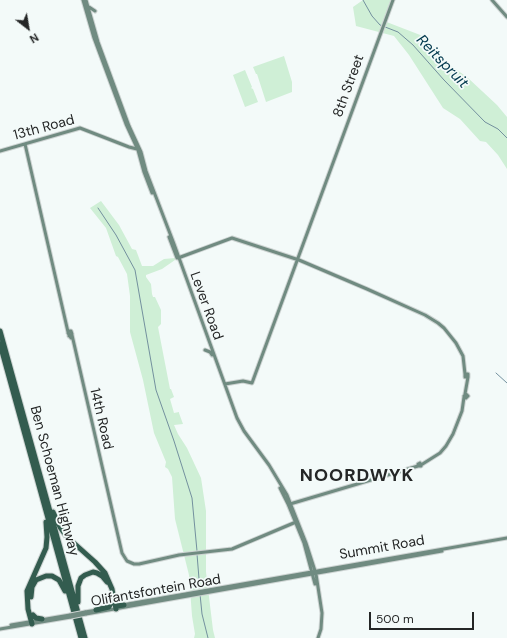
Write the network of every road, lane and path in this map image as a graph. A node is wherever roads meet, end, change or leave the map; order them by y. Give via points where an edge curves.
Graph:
1 (393, 0) edge
2 (492, 0) edge
3 (85, 1) edge
4 (95, 11) dead end
5 (507, 17) edge
6 (107, 65) junction
7 (112, 68) dead end
8 (25, 144) junction
9 (136, 144) junction
10 (127, 146) junction
11 (138, 150) junction
12 (0, 151) edge
13 (145, 177) junction
14 (149, 186) junction
15 (178, 257) junction
16 (297, 258) junction
17 (337, 276) junction
18 (0, 331) edge
19 (70, 334) junction
20 (0, 344) edge
21 (209, 347) junction
22 (212, 355) junction
23 (225, 385) junction
24 (40, 481) junction
25 (105, 497) dead end
26 (109, 501) junction
27 (290, 504) junction
28 (111, 507) junction
29 (297, 522) junction
30 (507, 538) edge
31 (310, 561) junction
32 (314, 573) junction
33 (300, 574) junction
34 (112, 599) junction
35 (124, 605) junction
36 (114, 608) junction
37 (96, 610) junction
38 (86, 613) junction
39 (70, 616) junction
40 (33, 620) junction
41 (42, 620) joint
42 (24, 622) joint
43 (0, 628) edge
44 (81, 638) edge
45 (85, 638) edge
46 (318, 638) edge

1 - 16 main road, 8th Street
2 - 5 main road
3 - 4 main road via 90,9
3 - 6 main road, Lever Road
3 - 9 main road, Lever Road via 94,38
6 - 7 main road
6 - 9 main road, Lever Road
8 - 10 main road, 13th Road via 80,128
8 - 12 main road, 13th Road
8 - 19 main road, 14th Road
9 - 10 main road
9 - 11 main road, Lever Road
9 - 15 main road, Lever Road
10 - 11 main road, 13th Road
11 - 13 main road, Lever Road
13 - 14 main road, Lever Road
13 - 14 main road via 143,182
14 - 15 main road, Lever Road
15 - 16 main road via 231,238
15 - 21 main road, Lever Road
15 - 23 main road, Lever Road
16 - 17 main road
16 - 17 main road
16 - 23 main road, 8th Street via 252,383 242,381
17 - 27 main road via 425,315 448,332 463,356 466,396 458,423 439,454 419,465
18 - 24 highway, Ben Schoeman Highway
19 - 26 main road, 14th Road
19 - 28 main road, 14th Road
20 - 24 highway, Ben Schoeman Highway
21 - 22 main road, Lever Road
21 - 22 main road via 205,350
22 - 23 main road, Lever Road
23 - 27 main road, Lever Road via 241,426 269,466
24 - 34 highway via 60,527 105,573 110,583
24 - 40 highway via 47,523 47,544 28,588 27,599
24 - 44 highway, Ben Schoeman Highway
24 - 45 highway, Ben Schoeman Highway
25 - 26 main road
26 - 28 main road, 14th Road
27 - 29 main road, Lever Road
28 - 29 main road, 14th Road via 123,556 129,563 139,564 160,558 234,548
29 - 31 main road, Lever Road
29 - 32 main road, Lever Road via 309,551
30 - 32 main road, Summit Road
31 - 32 main road, Lever Road
31 - 33 main road via 309,570
32 - 33 main road, Olifantsfontein Road
32 - 36 main road, Olifantsfontein Road
32 - 46 main road, Lever Road via 322,613
33 - 35 main road, Olifantsfontein Road
34 - 35 highway via 116,605
34 - 36 highway
34 - 37 highway via 109,607
34 - 45 highway via 102,576 93,572 81,578 77,598
35 - 36 main road, Olifantsfontein Road
36 - 37 main road, Olifantsfontein Road
36 - 38 main road, Olifantsfontein Road
37 - 38 main road, Olifantsfontein Road
38 - 39 main road, Olifantsfontein Road, bridge
39 - 40 main road, Olifantsfontein Road
39 - 41 main road, Olifantsfontein Road
40 - 41 highway
40 - 42 highway
40 - 43 main road, Olifantsfontein Road
40 - 44 highway via 31,596 34,584 44,576 54,577 65,589
42 - 43 main road, Olifantsfontein Road

